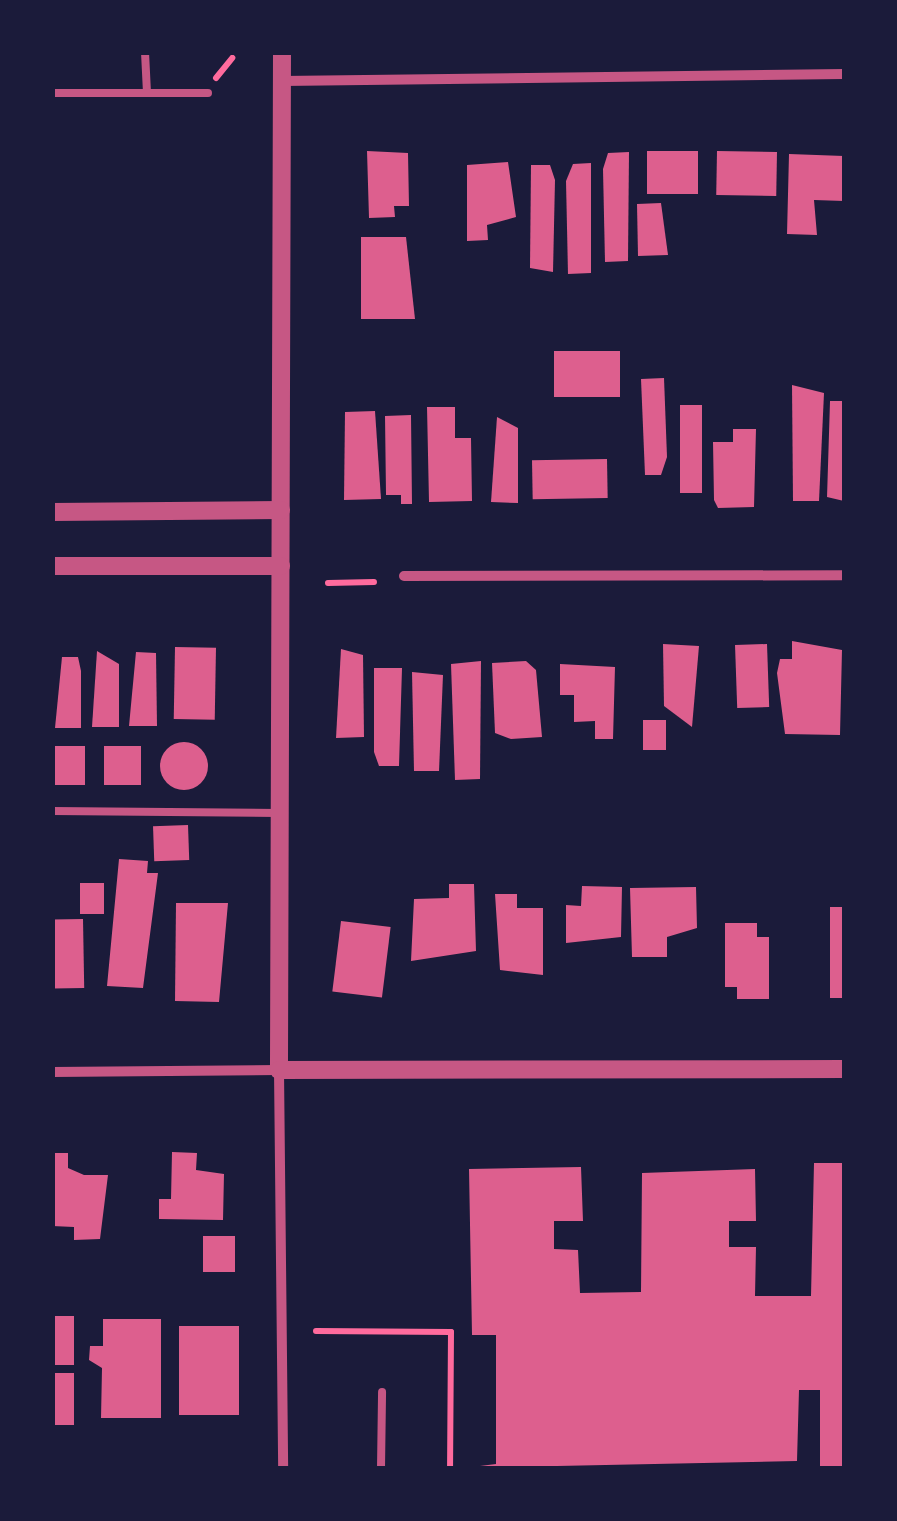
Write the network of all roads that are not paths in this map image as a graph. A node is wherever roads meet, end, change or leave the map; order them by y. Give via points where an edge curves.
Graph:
1 (145, 52) edge
2 (282, 52) edge
3 (844, 74) edge
4 (282, 81) junction
5 (52, 92) edge
6 (147, 92) junction
7 (208, 92) dead end
8 (281, 510) junction
9 (52, 512) edge
10 (52, 566) edge
11 (280, 566) junction
12 (844, 575) edge
13 (404, 576) dead end
14 (52, 811) edge
15 (280, 812) junction
16 (844, 1069) edge
17 (280, 1070) junction
18 (52, 1072) edge
19 (382, 1392) dead end
20 (283, 1468) edge
21 (381, 1468) edge

1 - 6 lane
2 - 4 street
3 - 4 street
4 - 8 street
5 - 6 lane
6 - 7 lane
8 - 9 street
8 - 11 street
10 - 11 street
11 - 15 street
12 - 13 street
14 - 15 lane
15 - 17 street
16 - 17 street
17 - 18 street
17 - 20 street
19 - 21 lane

